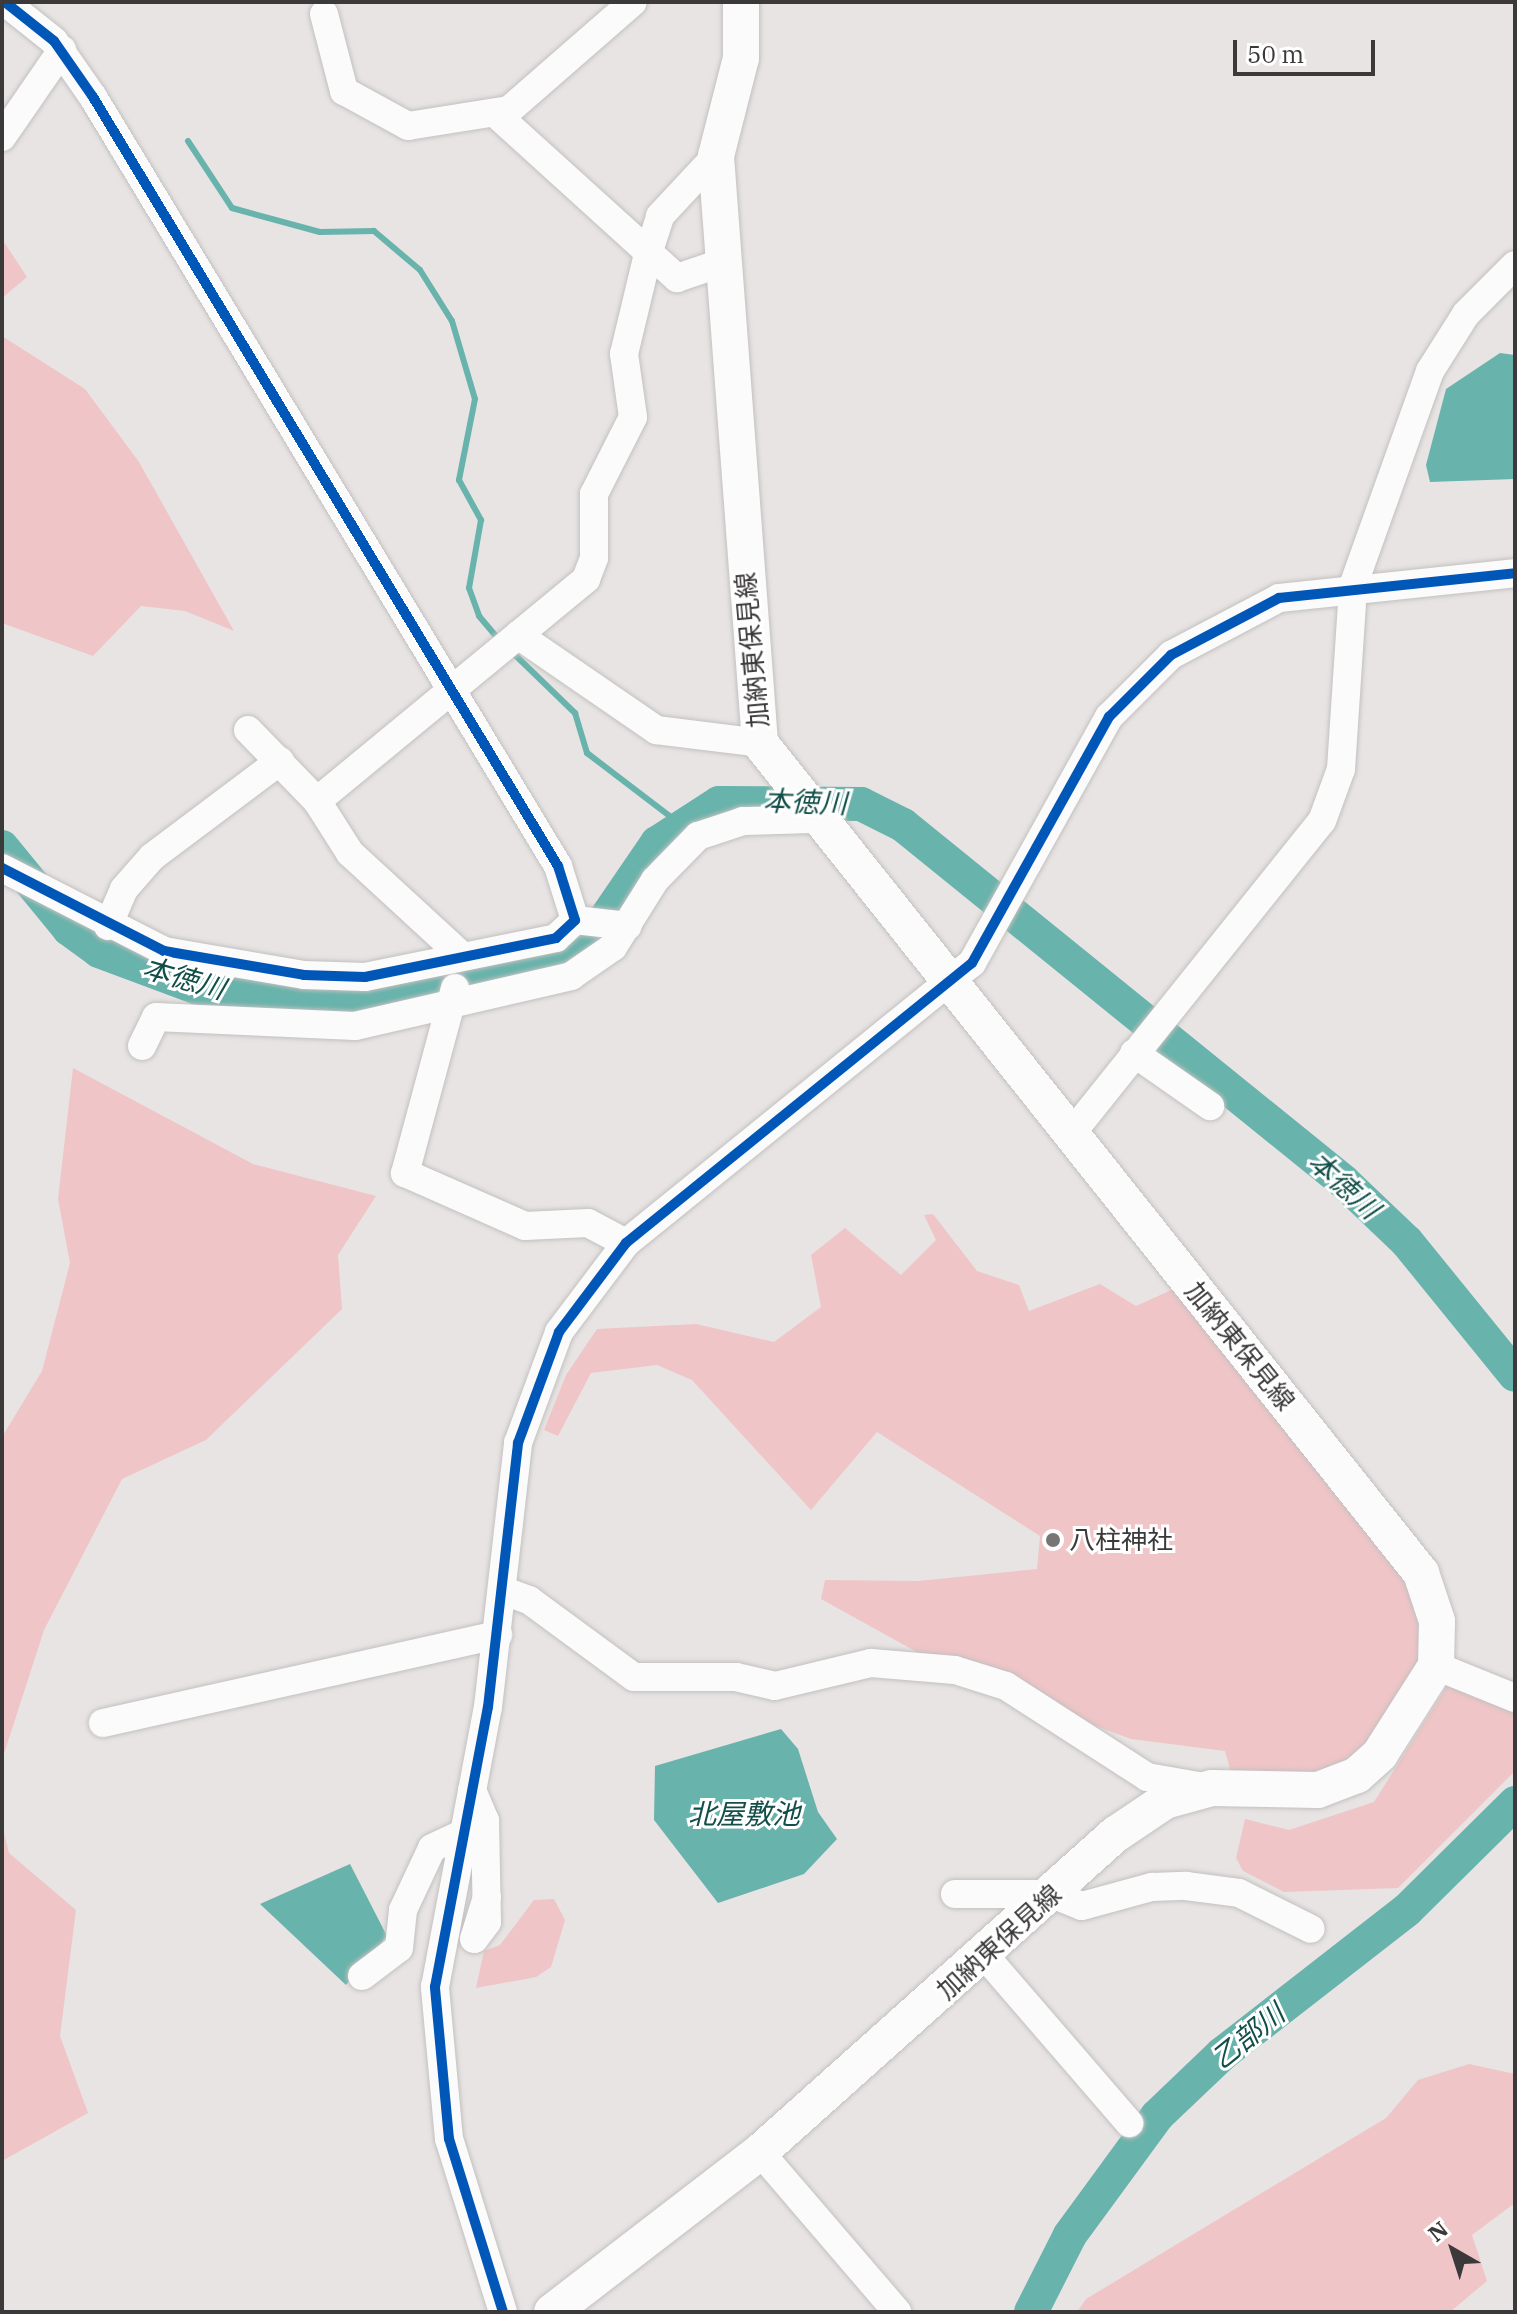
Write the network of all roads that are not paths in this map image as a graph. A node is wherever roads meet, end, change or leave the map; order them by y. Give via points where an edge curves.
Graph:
1 (5, 2) edge
2 (633, 2) edge
3 (741, 2) edge
4 (324, 14) dead end
5 (62, 50) junction
6 (497, 115) junction
7 (2, 137) edge
8 (716, 156) junction
9 (648, 254) junction
10 (721, 263) junction
11 (1515, 265) edge
12 (1515, 573) edge
13 (1353, 586) junction
14 (518, 635) junction
15 (454, 688) junction
16 (248, 730) dead end
17 (760, 743) junction
18 (280, 761) junction
19 (317, 801) junction
20 (806, 808) junction
21 (8, 874) edge
22 (575, 920) junction
23 (104, 924) junction
24 (628, 926) junction
25 (457, 974) junction
26 (949, 983) junction
27 (142, 1046) dead end
28 (1135, 1053) junction
29 (1210, 1106) dead end
30 (1071, 1134) junction
31 (626, 1243) junction
32 (504, 1591) junction
33 (498, 1635) junction
34 (1436, 1666) junction
35 (1515, 1698) edge
36 (103, 1723) dead end
37 (1212, 1788) junction
38 (472, 1790) junction
39 (458, 1836) junction
40 (955, 1894) dead end
41 (1052, 1894) junction
42 (487, 1897) dead end
43 (1311, 1929) dead end
44 (985, 1956) junction
45 (362, 1976) dead end
46 (1129, 2123) dead end
47 (760, 2152) junction
48 (503, 2312) edge
49 (552, 2312) edge
50 (897, 2312) edge

1 - 5 street
2 - 6 street
3 - 8 main road, 加納東保見線 via 741,58
4 - 6 street via 344,91 408,126
5 - 7 street
5 - 15 street
6 - 9 street
8 - 9 street via 660,216
8 - 10 main road, 加納東保見線
9 - 10 street via 687,279
9 - 14 street via 624,354 633,417 594,494 591,569
10 - 17 main road, 加納東保見線
11 - 13 street via 1466,314 1435,361
12 - 13 street
13 - 26 street via 1279,598 1236,615 1146,676 1081,761 1015,894 990,935
13 - 28 street via 1333,795 1305,847
14 - 15 street
14 - 17 street via 656,730
15 - 19 street
15 - 22 street via 558,866
16 - 18 street
17 - 20 main road, 加納東保見線
18 - 19 street
18 - 23 street via 152,857 124,889
19 - 25 street via 350,853
20 - 24 street via 721,824 698,836 655,880
20 - 26 main road, 加納東保見線
21 - 23 street
22 - 24 street
22 - 25 street via 556,938
23 - 25 street via 164,951 304,975
24 - 25 street via 589,969
25 - 27 street via 355,1026 156,1017
25 - 31 street via 405,1173 525,1226 588,1223
26 - 30 main road, 加納東保見線
26 - 31 street
28 - 29 street
28 - 30 street
30 - 34 main road, 加納東保見線 via 1421,1573 1437,1621
31 - 32 street via 573,1308 528,1402
32 - 33 street
32 - 37 street via 529,1600 634,1677 736,1677 775,1686 871,1663 955,1670 1006,1686 1147,1777
33 - 36 street
33 - 38 street
34 - 35 street
34 - 37 main road, 加納東保見線 via 1380,1754 1357,1775 1318,1790
37 - 41 main road, 加納東保見線 via 1165,1801
38 - 39 street
38 - 42 street via 485,1820
39 - 45 street via 432,1848 403,1910 399,1948
39 - 48 street via 435,1987 437,2050 449,2139
40 - 41 street
41 - 43 street via 1082,1906 1152,1887 1239,1893
41 - 44 main road, 加納東保見線
44 - 46 street
44 - 47 main road, 加納東保見線
47 - 49 main road, 加納東保見線
47 - 50 street

